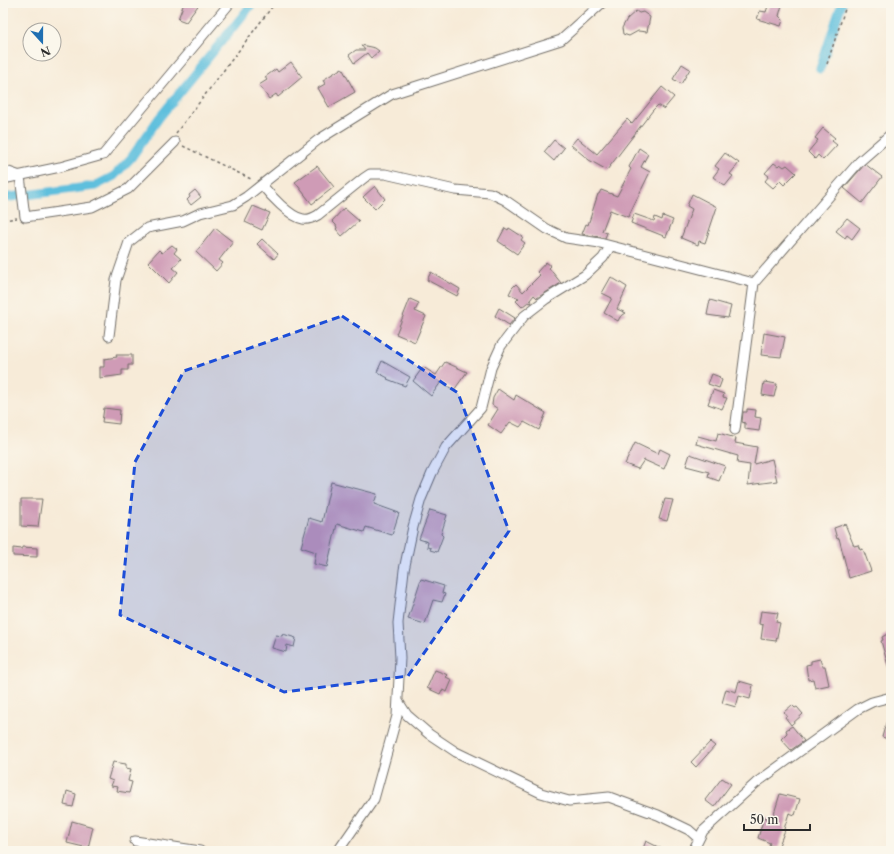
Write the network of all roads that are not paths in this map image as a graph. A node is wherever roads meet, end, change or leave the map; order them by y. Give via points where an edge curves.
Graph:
1 (230, 3) edge
2 (602, 3) edge
3 (891, 134) edge
4 (175, 142) road end
5 (3, 170) edge
6 (20, 176) junction
7 (3, 179) edge
8 (262, 185) junction
9 (610, 247) junction
10 (754, 283) junction
11 (108, 336) dead end
12 (735, 430) dead end
13 (891, 697) edge
14 (398, 701) junction
15 (698, 838) junction
16 (135, 841) dead end
17 (200, 851) edge
18 (338, 851) edge
19 (693, 851) edge

1 - 6 street via 103,155
2 - 8 street via 561,40 392,94 318,140
3 - 10 street via 859,162
4 - 6 street via 128,189 92,207 25,217
5 - 6 street
6 - 7 street
8 - 9 street via 297,217 307,219 318,215 370,174 385,174 455,190 490,193 557,234
8 - 11 street via 233,204 200,213 183,221 148,228 129,242 116,280
9 - 10 street
9 - 14 street via 603,258 585,275 546,298 524,316 505,340 491,368 482,408 446,448 432,473 421,499 404,570 398,623
10 - 12 street
13 - 15 street via 858,709 756,783 709,824
14 - 15 street via 407,715 456,752 542,793 569,801 609,797 658,814 689,830
14 - 18 street via 397,716 374,799
15 - 19 street
16 - 17 street

